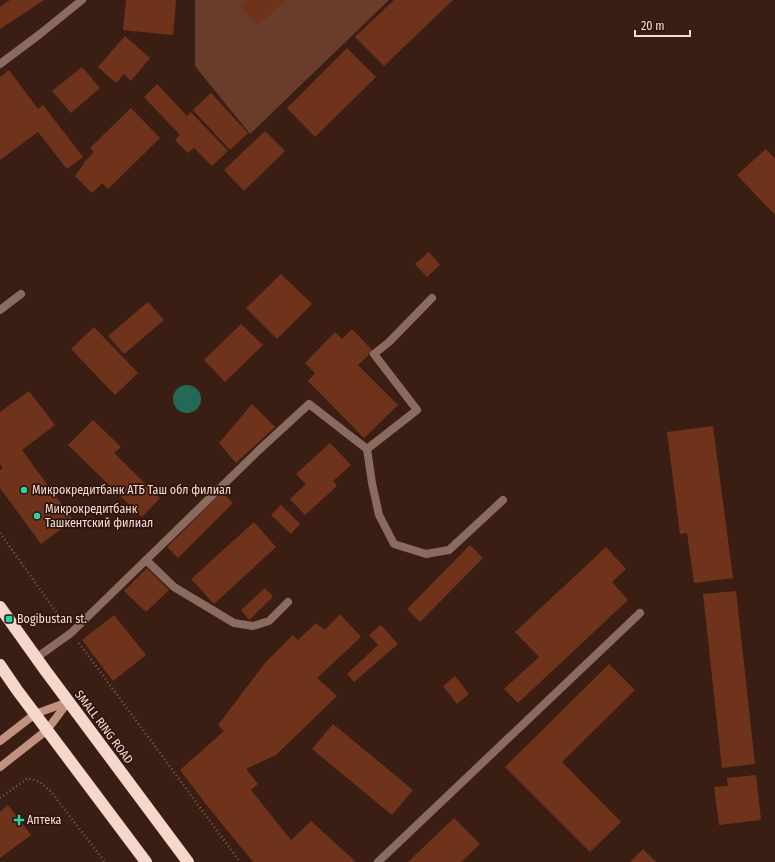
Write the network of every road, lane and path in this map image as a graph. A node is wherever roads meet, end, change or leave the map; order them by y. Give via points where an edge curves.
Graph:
1 (82, 0) edge
2 (0, 64) edge
3 (21, 294) dead end
4 (432, 298) dead end
5 (0, 310) edge
6 (367, 449) junction
7 (502, 500) dead end
8 (0, 533) edge
9 (146, 560) junction
10 (288, 602) dead end
11 (0, 607) edge
12 (640, 613) dead end
13 (71, 633) junction
14 (36, 658) junction
15 (0, 665) edge
16 (68, 702) junction
17 (35, 714) junction
18 (48, 730) junction
19 (0, 741) edge
20 (0, 767) edge
21 (0, 798) edge
22 (105, 862) edge
23 (146, 862) edge
24 (188, 862) edge
25 (240, 862) edge
26 (378, 862) edge

1 - 2 street
3 - 5 street
4 - 6 street via 374,354 417,410
6 - 7 street via 379,515 394,544 426,554 449,550
6 - 9 street via 309,404
8 - 13 path
9 - 10 street via 174,587 234,623 253,626 269,621
9 - 13 street
11 - 14 highway, SMALL RING ROAD
12 - 26 street
13 - 14 street
13 - 25 path
14 - 16 highway, SMALL RING ROAD
15 - 17 highway
16 - 17 street
16 - 18 street
16 - 24 highway, SMALL RING ROAD
17 - 18 highway
17 - 19 street
18 - 20 street
18 - 23 highway
21 - 22 path via 28,778 40,782 52,793

